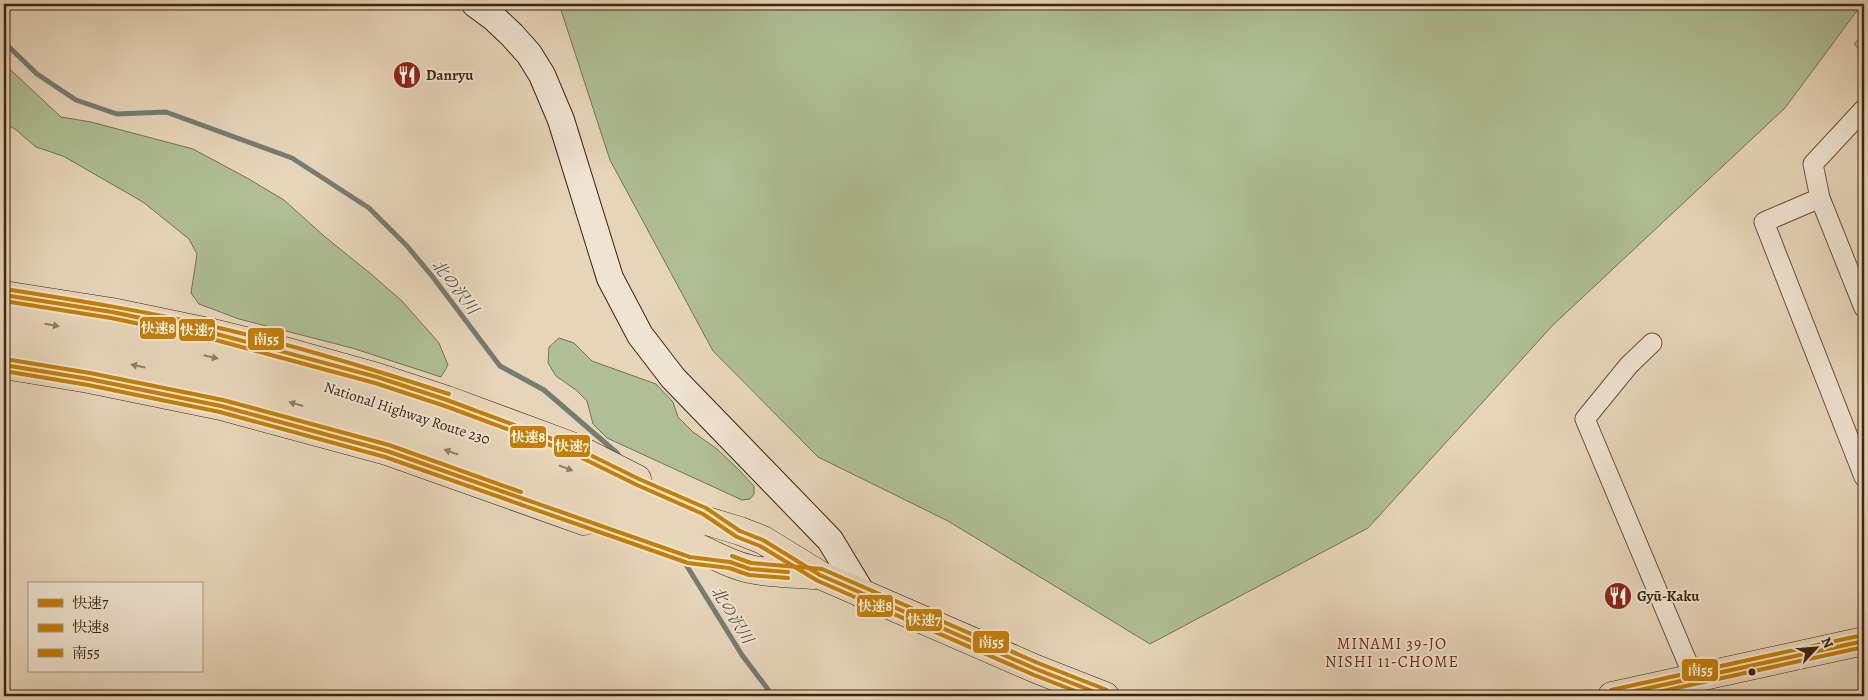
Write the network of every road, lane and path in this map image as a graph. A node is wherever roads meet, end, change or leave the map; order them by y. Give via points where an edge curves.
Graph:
1 (476, 4) edge
2 (1864, 109) edge
3 (1820, 198) junction
4 (4, 295) edge
5 (1864, 308) edge
6 (4, 318) edge
7 (4, 342) edge
8 (1652, 343) dead end
9 (4, 365) edge
10 (1864, 478) edge
11 (677, 503) junction
12 (716, 558) junction
13 (820, 575) junction
14 (862, 593) junction
15 (1864, 641) edge
16 (1694, 678) junction
17 (1106, 696) edge
18 (1612, 696) edge

1 - 14 street via 512,35 542,75 561,120 610,278 640,335 673,378 830,540
2 - 3 street via 1813,164
3 - 5 street
3 - 10 street via 1764,222
4 - 11 highway via 112,312 213,333 368,375 574,447 639,479
6 -> 11 highway, National Highway Route 230 via 114,336 248,366 363,398
12 -> 7 highway, National Highway Route 230 via 497,468 406,436 244,390 93,357
8 - 16 street via 1629,365 1585,419
9 - 12 highway via 221,406 388,450 690,557
11 - 13 highway, National Highway Route 230 via 763,540
12 - 13 highway, National Highway Route 230 via 750,569
13 - 14 highway, National Highway Route 230
14 - 17 highway, National Highway Route 230
15 - 16 highway
16 - 18 highway

